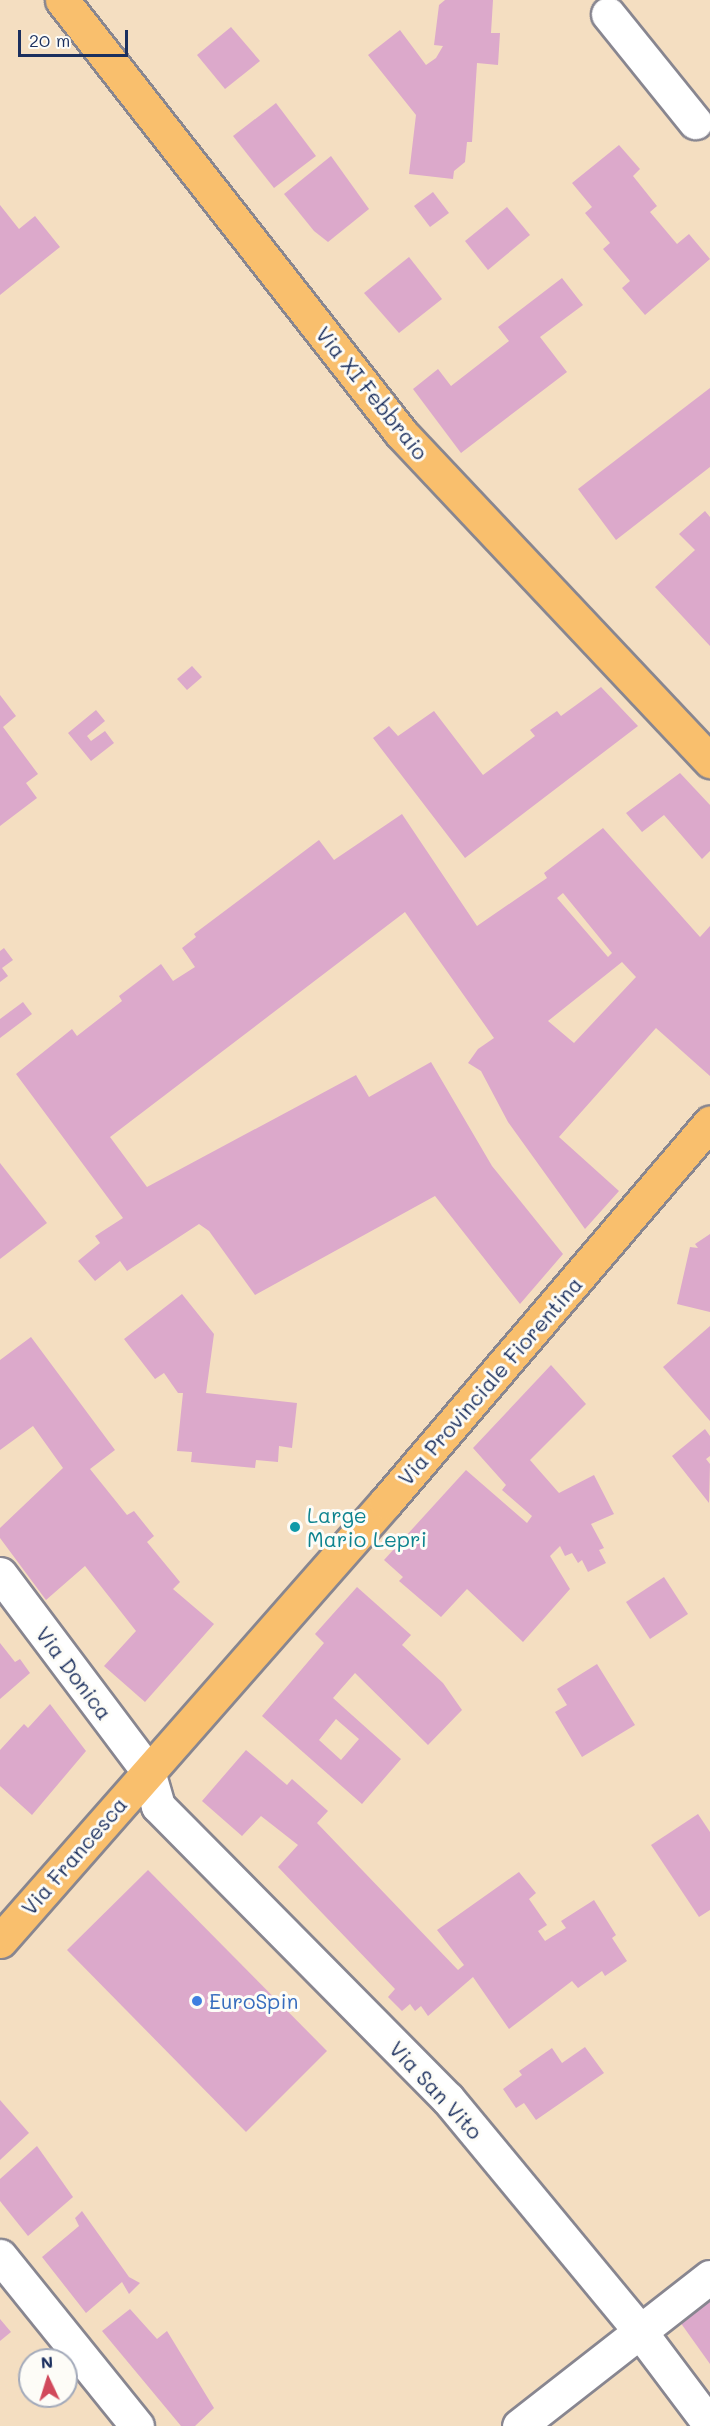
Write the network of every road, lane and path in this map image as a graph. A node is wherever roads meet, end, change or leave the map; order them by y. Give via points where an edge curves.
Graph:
1 (62, 0) edge
2 (610, 5) edge
3 (695, 122) dead end
4 (710, 761) edge
5 (710, 1123) edge
6 (0, 1574) edge
7 (148, 1771) junction
8 (0, 1941) edge
9 (0, 2256) edge
10 (710, 2277) edge
11 (638, 2330) junction
12 (710, 2425) edge
13 (137, 2426) edge
14 (519, 2426) edge

1 - 4 main road, Via XI Febbraio via 400,433
2 - 3 street
5 - 7 main road, Via Provinciale Fiorentina via 386,1502
6 - 7 street, Via Donica
7 - 8 main road, Via Francesca
7 - 11 street, Via San Vito via 158,1806 448,2099
9 - 13 street
10 - 11 street
11 - 12 street, Via San Vito
11 - 14 street

